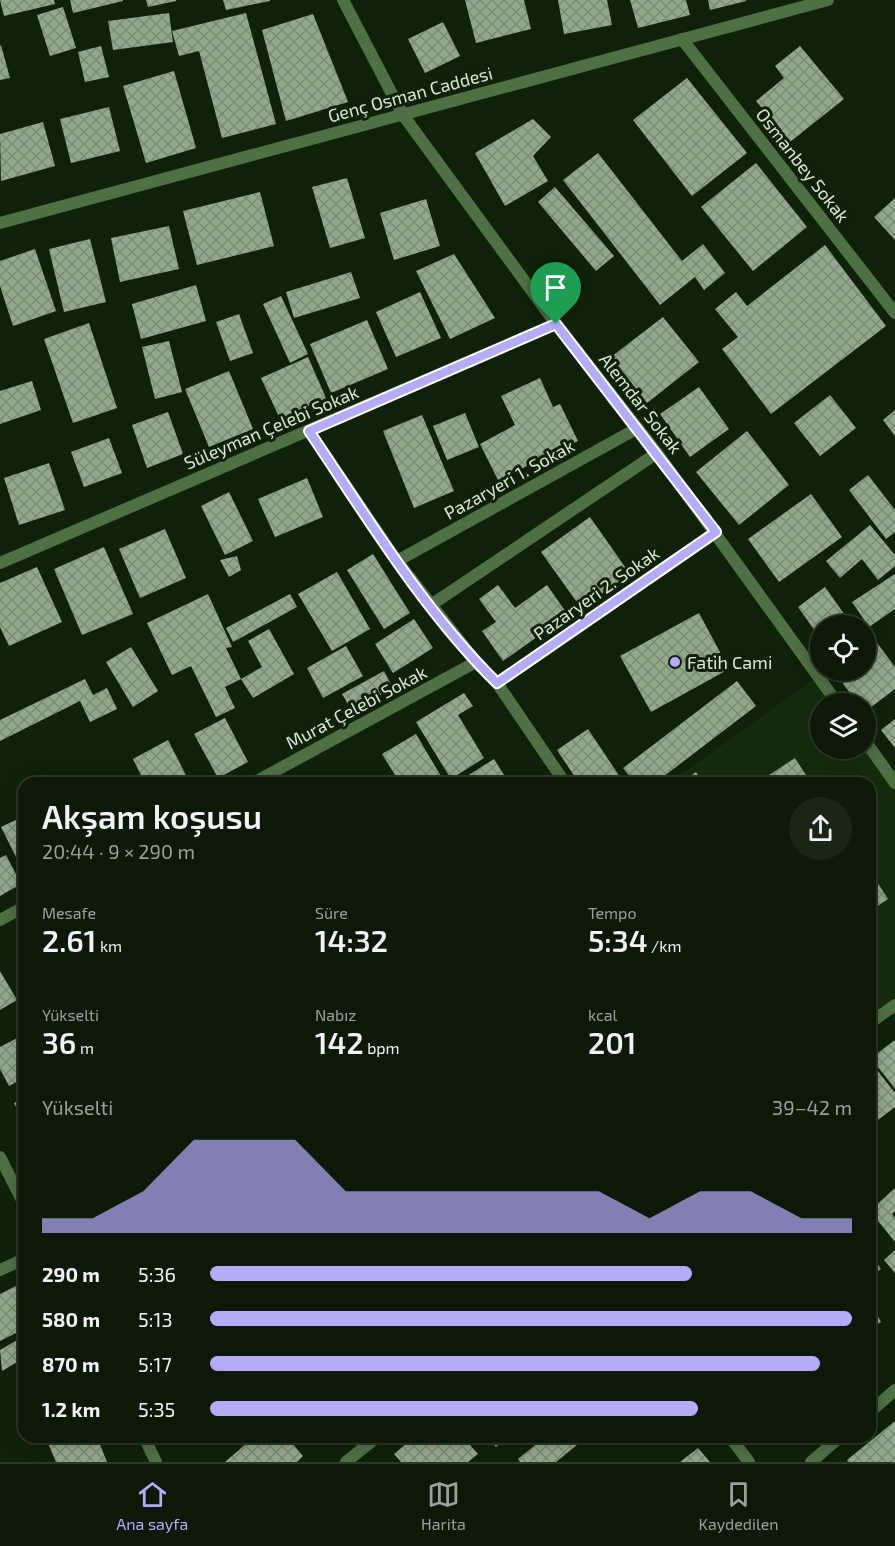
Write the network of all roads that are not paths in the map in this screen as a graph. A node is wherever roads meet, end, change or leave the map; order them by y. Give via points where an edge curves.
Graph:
1 (343, 0) edge
2 (828, 0) edge
3 (682, 39) junction
4 (403, 114) junction
5 (0, 223) edge
6 (895, 313) edge
7 (556, 324) junction
8 (638, 428) junction
9 (309, 431) junction
10 (657, 453) junction
11 (716, 532) junction
12 (397, 561) junction
13 (0, 563) edge
14 (431, 605) junction
15 (476, 662) junction
16 (497, 683) junction
17 (830, 693) edge
18 (876, 756) edge
19 (264, 777) edge
20 (561, 777) edge
21 (895, 783) edge
22 (18, 910) edge
23 (0, 920) edge
24 (895, 1005) edge
25 (876, 1019) edge
26 (0, 1157) edge
27 (18, 1192) edge
28 (18, 1261) edge
29 (0, 1270) edge
30 (895, 1390) edge
31 (876, 1407) edge
32 (147, 1443) edge
33 (370, 1443) edge
34 (735, 1443) edge
35 (833, 1443) edge
36 (156, 1462) edge
37 (346, 1462) edge
38 (749, 1462) edge
39 (811, 1462) edge

1 - 4 street, Alemdar Sokak
2 - 3 street, Genç Osman Caddesi
3 - 4 street, Genç Osman Caddesi
3 - 6 street, Osmanbey Sokak
4 - 5 street, Genç Osman Caddesi
4 - 7 street, Alemdar Sokak
7 - 8 street, Alemdar Sokak
7 - 9 street, Süleyman Çelebi Sokak
8 - 10 street, Alemdar Sokak
8 - 12 street, Pazaryeri 1. Sokak
9 - 12 street
9 - 13 street, Süleyman Çelebi Sokak
10 - 11 street, Alemdar Sokak
10 - 14 street
11 - 16 street, Pazaryeri 2. Sokak
11 - 17 street, Alemdar Sokak
12 - 14 street
14 - 15 street
15 - 16 street
15 - 19 street, Murat Çelebi Sokak
16 - 20 street
18 - 21 street
22 - 23 street
24 - 25 street
26 - 27 street
28 - 29 street
30 - 31 street
32 - 36 street
33 - 37 street
34 - 38 street
35 - 39 street

